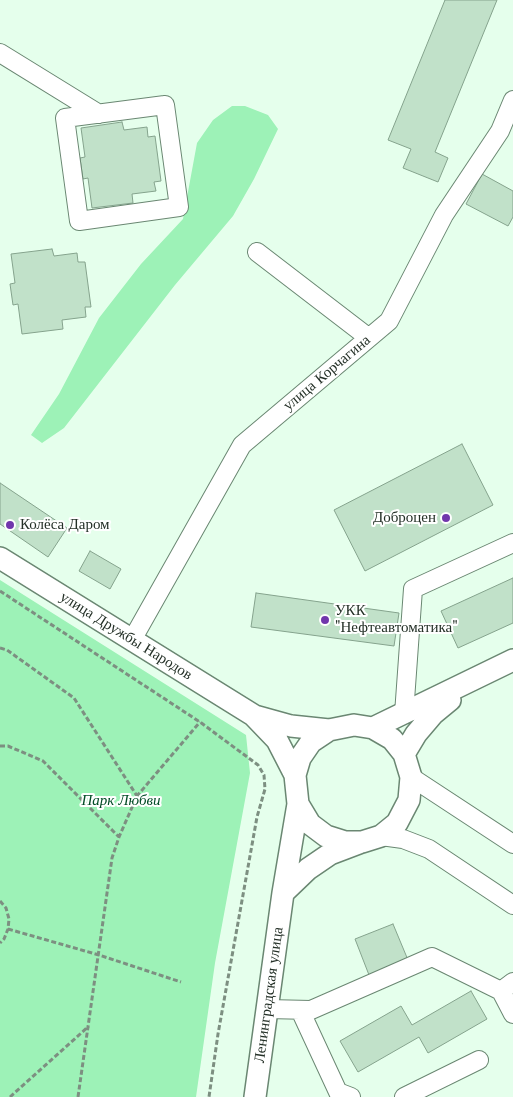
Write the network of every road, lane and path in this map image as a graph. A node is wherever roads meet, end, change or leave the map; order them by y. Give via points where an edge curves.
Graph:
1 (0, 53) edge
2 (513, 100) edge
3 (98, 114) junction
4 (257, 252) dead end
5 (369, 338) junction
6 (513, 543) edge
7 (0, 558) edge
8 (0, 591) edge
9 (132, 640) junction
10 (0, 648) edge
11 (513, 660) edge
12 (483, 673) junction
13 (404, 714) junction
14 (253, 715) junction
15 (200, 722) junction
16 (373, 728) junction
17 (329, 730) junction
18 (0, 746) edge
19 (404, 754) junction
20 (295, 775) junction
21 (412, 777) junction
22 (137, 796) junction
23 (298, 804) junction
24 (119, 837) junction
25 (371, 839) junction
26 (513, 844) edge
27 (283, 894) junction
28 (0, 901) edge
29 (513, 905) edge
30 (8, 929) junction
31 (0, 943) edge
32 (99, 955) junction
33 (181, 982) dead end
34 (507, 986) edge
35 (267, 1009) junction
36 (300, 1010) junction
37 (513, 1014) edge
38 (89, 1026) junction
39 (479, 1060) dead end
40 (10, 1097) edge
41 (78, 1097) edge
42 (209, 1097) edge
43 (255, 1097) edge
44 (351, 1097) edge
45 (404, 1097) edge

1 - 3 street
2 - 5 street, улица Корчагина via 500,131 444,215 389,322
3 - 3 street via 165,105 179,207 80,221 65,118
4 - 5 street
5 - 9 street, улица Корчагина via 242,445
6 - 13 street via 413,589
7 - 9 main road, улица Дружбы Народов
8 - 15 path
9 - 14 main road, улица Дружбы Народов
10 - 22 path via 74,698
11 - 12 main road
12 - 13 main road
12 - 19 main road via 433,714
13 - 16 main road
14 - 17 main road via 291,726
14 - 20 main road via 277,740
15 - 22 path
15 - 42 path via 258,765 264,775 265,788 257,818
16 - 17 main road via 354,725
16 - 19 main road via 392,739
17 - 20 main road via 311,742 300,758
18 - 24 path via 8,746 43,762
19 - 21 main road
20 - 23 main road
21 - 25 main road via 410,800 397,823
21 - 26 street
22 - 24 path
23 - 25 main road via 310,824 326,836 345,842
23 - 27 main road, Ленинградская улица
24 - 32 path via 112,858
25 - 27 main road via 330,854 308,869
25 - 29 street via 403,838 429,849
27 - 35 main road, Ленинградская улица
28 - 30 path via 6,908
30 - 31 path
30 - 32 path
32 - 33 path
32 - 38 path
34 - 36 street via 432,957 311,1010
34 - 37 street
35 - 36 street
35 - 43 main road, Ленинградская улица
36 - 44 street via 338,1092
38 - 40 path
38 - 41 path
39 - 45 street

